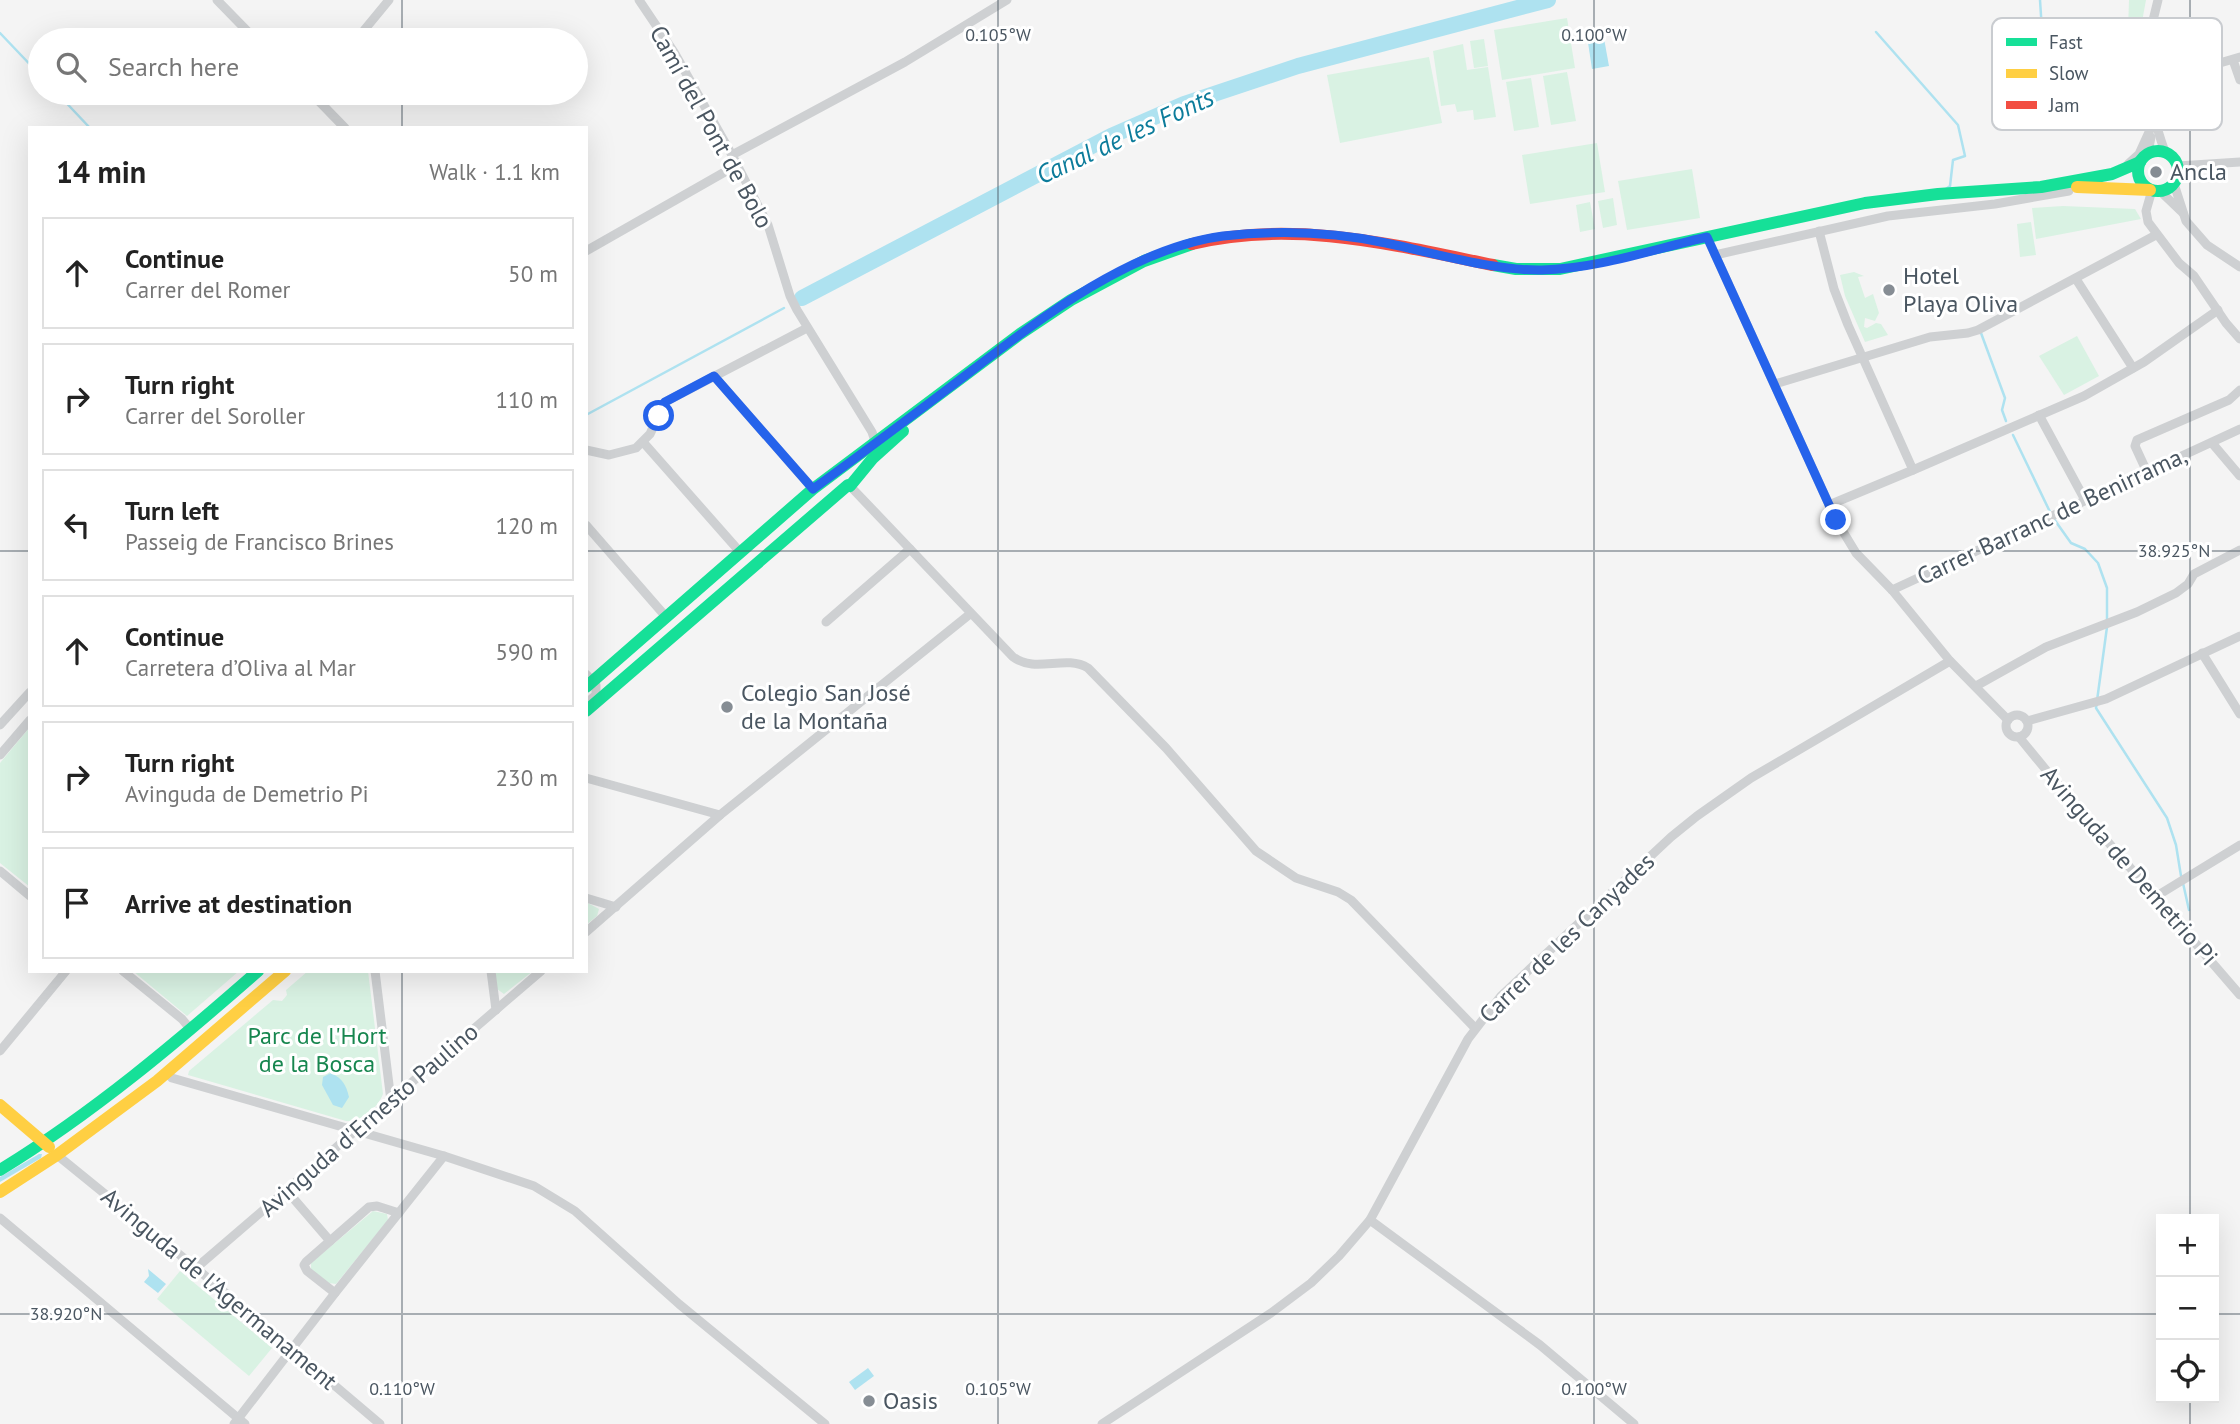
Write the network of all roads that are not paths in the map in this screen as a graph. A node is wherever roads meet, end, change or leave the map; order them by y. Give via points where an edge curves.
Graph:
1 (217, 0) edge
2 (390, 0) edge
3 (639, 0) edge
4 (1007, 0) edge
5 (2158, 0) edge
6 (2154, 18) edge
7 (244, 28) edge
8 (366, 28) edge
9 (2236, 58) edge
10 (2240, 80) edge
11 (323, 105) edge
12 (343, 126) edge
13 (2150, 130) edge
14 (2152, 130) edge
15 (2157, 130) edge
16 (2165, 152) junction
17 (732, 155) junction
18 (2144, 157) junction
19 (2240, 162) edge
20 (737, 165) junction
21 (2178, 166) junction
22 (2081, 180) junction
23 (2174, 184) junction
24 (2042, 187) junction
25 (2151, 188) junction
26 (2070, 191) dead end
27 (2184, 214) junction
28 (1819, 231) junction
29 (2156, 235) junction
30 (1707, 237) junction
31 (588, 250) edge
32 (1715, 255) junction
33 (2240, 267) edge
34 (2076, 279) junction
35 (2218, 310) junction
36 (807, 328) junction
37 (2240, 339) edge
38 (1862, 356) junction
39 (2133, 368) junction
40 (714, 376) junction
41 (1775, 384) junction
42 (947, 390) junction
43 (2240, 390) edge
44 (2039, 415) junction
45 (2240, 429) edge
46 (643, 442) junction
47 (876, 442) junction
48 (2212, 443) junction
49 (588, 450) edge
50 (840, 469) junction
51 (1913, 470) junction
52 (2147, 472) junction
53 (2240, 476) edge
54 (854, 481) junction
55 (813, 489) junction
56 (2085, 500) junction
57 (1829, 505) junction
58 (588, 527) edge
59 (910, 549) junction
60 (2240, 550) edge
61 (740, 552) junction
62 (1892, 590) junction
63 (970, 614) junction
64 (667, 618) junction
65 (826, 622) dead end
66 (2240, 636) edge
67 (2202, 653) junction
68 (1950, 661) junction
69 (588, 681) edge
70 (1976, 687) junction
71 (28, 694) edge
72 (588, 702) edge
73 (588, 708) edge
74 (2240, 714) edge
75 (2008, 720) junction
76 (2027, 720) junction
77 (28, 722) edge
78 (0, 725) edge
79 (2020, 737) junction
80 (0, 755) edge
81 (588, 779) edge
82 (720, 815) junction
83 (2240, 845) edge
84 (1, 875) edge
85 (28, 895) edge
86 (2155, 897) junction
87 (588, 899) edge
88 (616, 907) junction
89 (588, 930) edge
90 (64, 973) edge
91 (125, 973) edge
92 (256, 973) edge
93 (283, 973) edge
94 (375, 973) edge
95 (491, 973) edge
96 (539, 973) edge
97 (2240, 995) edge
98 (496, 1010) junction
99 (1475, 1028) junction
100 (191, 1030) junction
101 (0, 1051) edge
102 (151, 1064) junction
103 (162, 1077) junction
104 (391, 1101) junction
105 (0, 1105) edge
106 (356, 1130) junction
107 (45, 1143) junction
108 (57, 1154) junction
109 (444, 1156) junction
110 (0, 1170) edge
111 (287, 1191) junction
112 (0, 1192) edge
113 (399, 1213) junction
114 (0, 1218) edge
115 (1370, 1220) junction
116 (330, 1241) junction
117 (197, 1268) junction
118 (335, 1293) junction
119 (291, 1351) junction
120 (239, 1422) edge
121 (380, 1424) edge
122 (825, 1424) edge
123 (1102, 1424) edge
124 (1634, 1424) edge

1 - 7 street
2 - 8 street
3 - 17 street, Camí del Pont de Bolo
4 - 17 street via 905,62
5 - 6 street
9 - 10 street
11 - 12 street
13 - 22 street via 2132,161
14 - 18 street
15 - 16 street
16 - 18 street
16 - 21 street
17 - 20 street, Camí del Pont de Bolo
18 - 22 street via 2119,172
18 - 25 street via 2138,173
19 - 21 street
20 - 31 street
20 - 36 street, Camí del Pont de Bolo via 768,225 790,296
21 - 23 street
22 - 24 street
22 - 25 street
23 - 25 street
23 - 27 street
24 - 25 street
24 - 30 street via 1865,203
25 - 27 street
25 - 29 street via 2146,214
26 - 28 street via 1888,216
27 - 33 street via 2207,244
28 - 32 street
28 - 38 street via 1837,297
29 - 34 street
29 - 35 street via 2194,275
30 - 32 street
30 - 42 street via 1542,270 1497,266 1347,236 1220,237 1160,255 1100,283 1020,334
32 - 41 street
34 - 38 street via 1978,330 1930,337
34 - 39 street
35 - 37 street
35 - 39 street
36 - 40 street
36 - 47 street, Camí del Pont de Bolo
38 - 41 street
38 - 51 street
39 - 44 street
40 - 46 street via 662,405
40 - 55 street
41 - 57 street
42 - 47 street
42 - 54 street
43 - 52 street via 2229,400 2137,440 2135,446
44 - 51 street
44 - 56 street
45 - 48 street, Carrer Barranc de Benirrama,
46 - 49 street via 616,454
46 - 61 street
47 - 50 street
47 - 54 street via 877,451 861,463
48 - 52 street, Carrer Barranc de Benirrama,
48 - 53 street
50 - 54 street
50 - 55 street
51 - 57 street
52 - 56 street, Carrer Barranc de Benirrama,
54 - 59 street
54 - 73 street
55 - 61 street
56 - 62 street, Carrer Barranc de Benirrama,
57 - 62 street via 1856,553
58 - 64 street
59 - 63 street
59 - 65 street
60 - 70 street via 2194,574 2176,593 2035,652
61 - 64 street
62 - 68 street
63 - 82 street
63 - 99 street via 1021,662 1076,663 1088,668 1256,851 1296,878 1351,900
64 - 69 street
66 - 67 street
67 - 74 street
67 - 76 street via 2098,701
68 - 70 street
68 - 99 street, Carrer de les Canyades via 1751,778 1697,816 1522,975
69 - 72 street via 596,685 596,695
70 - 75 street
71 - 78 street
75 - 76 street via 2016,715
75 - 79 street via 2007,731
76 - 79 street via 2027,731
77 - 80 street
79 - 86 street, Avinguda de Demetrio Pi
81 - 82 street
82 - 88 street
83 - 86 street
84 - 85 street
86 - 97 street, Avinguda de Demetrio Pi
87 - 88 street
88 - 89 street
90 - 101 street
91 - 100 street
92 - 100 street
93 - 103 street
94 - 104 street
95 - 98 street
96 - 98 street, Avinguda d'Ernesto Paulino
98 - 104 street, Avinguda d'Ernesto Paulino
99 - 115 street, Carrer de les Canyades
100 - 102 street
102 - 103 street
102 - 107 street
103 - 106 street
103 - 108 street
104 - 106 street, Avinguda d'Ernesto Paulino
105 - 107 street
106 - 109 street
106 - 111 street, Avinguda d'Ernesto Paulino
107 - 108 street
107 - 110 street
108 - 112 street
108 - 117 street, Avinguda de l'Agermanament
109 - 113 street
109 - 122 street via 534,1186 575,1211
111 - 116 street
111 - 117 street, Avinguda d'Ernesto Paulino
113 - 116 street via 372,1206
113 - 118 street
114 - 120 street
115 - 123 street, Carrer de les Canyades via 1311,1283
115 - 124 street via 1540,1345
116 - 118 street via 304,1265
117 - 119 street, Avinguda de l'Agermanament
118 - 119 street
119 - 120 street
119 - 121 street, Avinguda de l'Agermanament

